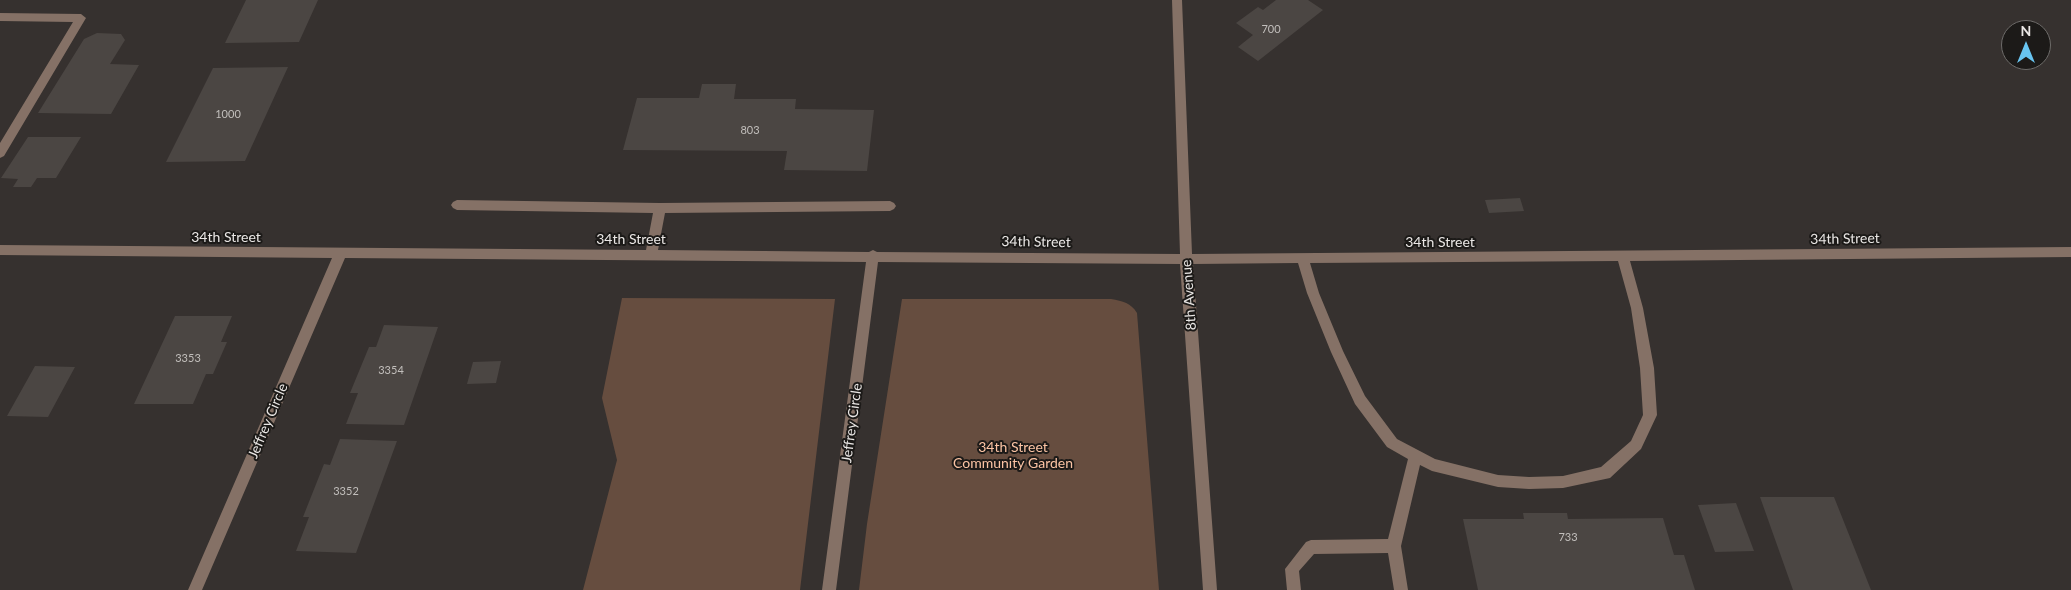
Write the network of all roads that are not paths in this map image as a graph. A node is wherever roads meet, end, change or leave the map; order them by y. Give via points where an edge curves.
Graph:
1 (1177, 0) edge
2 (0, 17) edge
3 (0, 153) edge
4 (457, 205) dead end
5 (890, 206) dead end
6 (660, 208) junction
7 (0, 250) edge
8 (340, 252) junction
9 (2071, 252) edge
10 (652, 254) junction
11 (873, 255) junction
12 (1624, 256) junction
13 (1302, 257) junction
14 (1186, 259) junction
15 (1416, 456) junction
16 (1394, 546) junction
17 (194, 590) edge
18 (829, 590) edge
19 (1210, 590) edge
20 (1294, 590) edge
21 (1401, 590) edge

1 - 14 street, 8th Avenue
2 - 3 street via 81,18
4 - 6 street
5 - 6 street
6 - 10 street
7 - 8 street, 34th Street
8 - 10 street, 34th Street
8 - 17 street, Jeffrey Circle
9 - 12 street, 34th Street
10 - 11 street, 34th Street
11 - 14 street, 34th Street
11 - 18 street, Jeffrey Circle
12 - 13 street, 34th Street
12 - 15 street via 1647,368 1650,415 1636,445 1605,472 1563,482 1498,481 1432,465
13 - 14 street, 34th Street
13 - 15 street via 1333,344 1360,400 1392,443
14 - 19 street, 8th Avenue
15 - 16 street
16 - 20 street via 1311,547 1292,568
16 - 21 street

